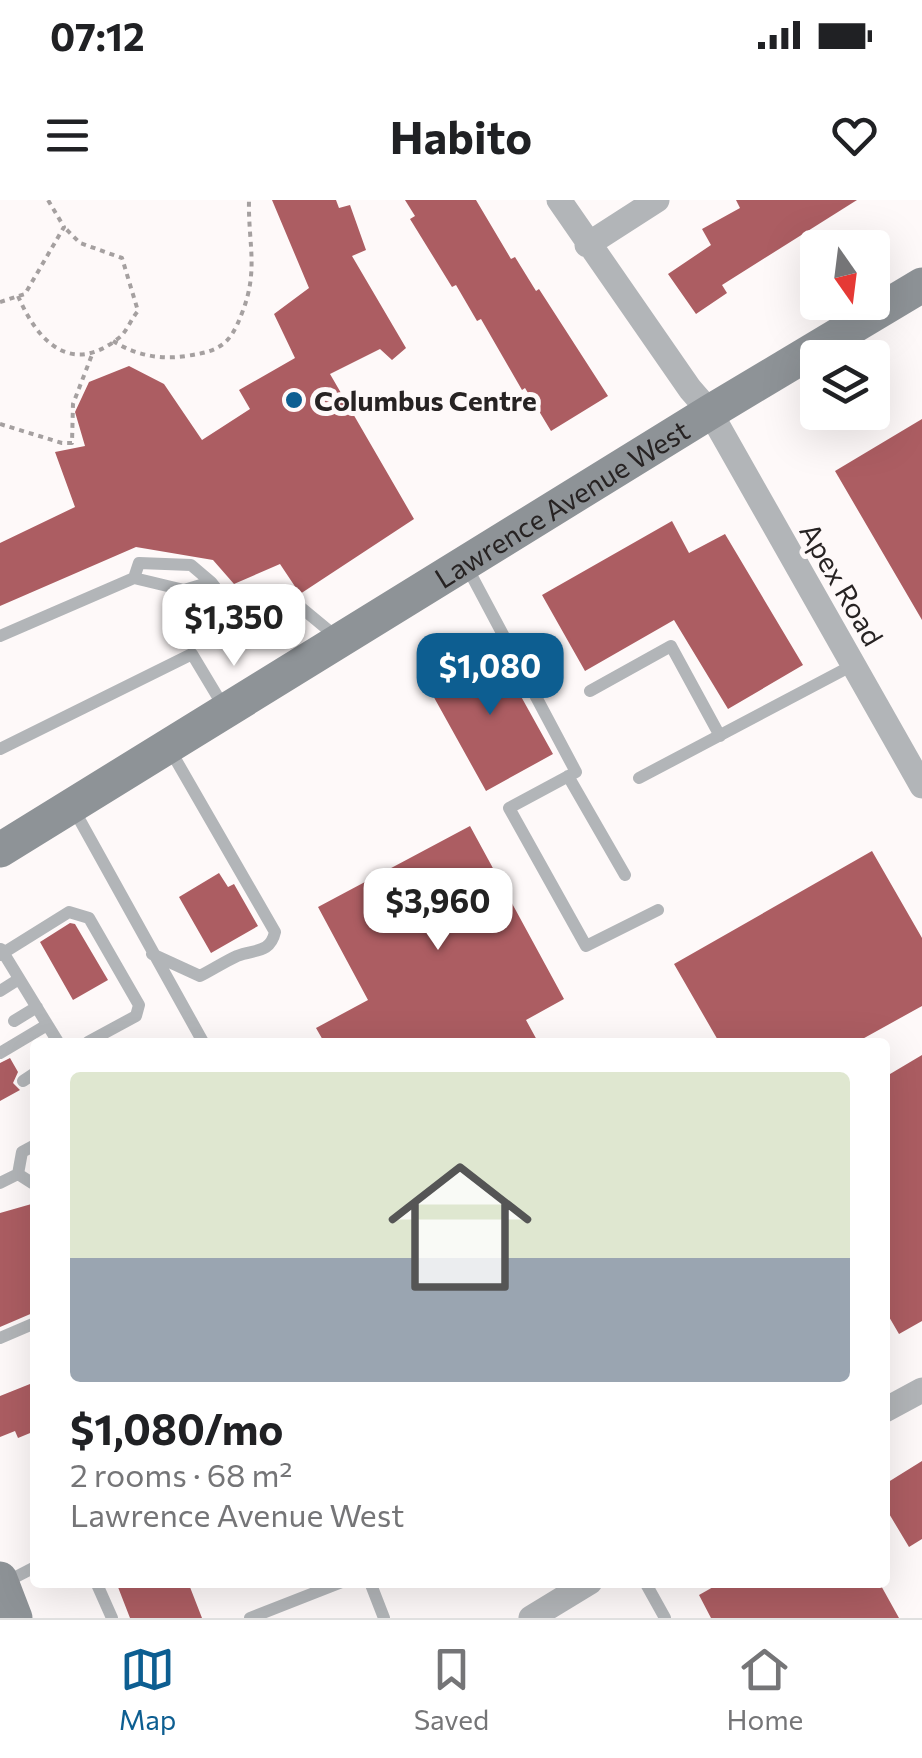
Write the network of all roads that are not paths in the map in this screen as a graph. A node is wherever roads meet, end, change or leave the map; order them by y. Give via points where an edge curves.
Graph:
1 (559, 200) edge
2 (657, 200) edge
3 (588, 245) junction
4 (922, 285) edge
5 (710, 412) junction
6 (466, 565) junction
7 (134, 578) junction
8 (211, 582) junction
9 (0, 636) edge
10 (341, 641) junction
11 (854, 665) junction
12 (590, 691) dead end
13 (226, 712) junction
14 (720, 736) junction
15 (168, 747) junction
16 (0, 749) edge
17 (568, 776) junction
18 (638, 778) dead end
19 (922, 786) edge
20 (72, 806) junction
21 (2, 845) edge
22 (626, 875) dead end
23 (658, 910) dead end
24 (1, 952) edge
25 (152, 954) junction
26 (19, 979) junction
27 (0, 991) edge
28 (36, 1007) junction
29 (14, 1021) dead end
30 (47, 1024) junction
31 (56, 1038) edge
32 (95, 1038) edge
33 (201, 1038) edge
34 (0, 1053) edge
35 (30, 1148) edge
36 (18, 1174) junction
37 (30, 1182) edge
38 (0, 1183) edge
39 (30, 1325) edge
40 (0, 1338) edge
41 (922, 1390) edge
42 (890, 1407) edge
43 (30, 1569) edge
44 (1, 1582) edge
45 (99, 1588) edge
46 (327, 1588) edge
47 (372, 1588) edge
48 (580, 1588) edge
49 (649, 1588) edge
50 (15, 1618) edge
51 (112, 1618) edge
52 (250, 1618) edge
53 (384, 1618) edge
54 (531, 1618) edge
55 (665, 1618) edge

1 - 3 street, Apex Road
2 - 3 street
3 - 5 street, Apex Road
4 - 5 main road, Lawrence Avenue West
5 - 6 main road, Lawrence Avenue West
5 - 11 street, Apex Road
6 - 10 main road, Lawrence Avenue West
6 - 17 lane via 576,772
7 - 8 lane via 184,590
7 - 8 lane via 139,564 190,565
7 - 9 lane
8 - 10 lane via 236,613 281,591
10 - 13 main road, Lawrence Avenue West
11 - 14 lane
11 - 19 street, Apex Road
12 - 14 lane via 672,646
13 - 15 main road, Lawrence Avenue West
13 - 16 lane via 192,654
14 - 18 lane
15 - 20 main road, Lawrence Avenue West
15 - 25 lane via 275,932 263,950 200,976
17 - 22 lane
17 - 23 lane via 509,808 586,946
20 - 21 main road, Lawrence Avenue West
20 - 25 lane
24 - 26 lane
24 - 32 lane via 69,912 88,918 139,1005 136,1016
25 - 33 lane
26 - 27 lane
26 - 28 lane
28 - 29 lane
28 - 30 lane
30 - 31 lane
30 - 34 lane
35 - 36 lane via 22,1152
36 - 37 lane
36 - 38 lane
39 - 40 lane
41 - 42 street
43 - 44 lane
44 - 50 main road
45 - 51 lane
46 - 52 lane
47 - 53 lane
48 - 54 street
49 - 55 lane

